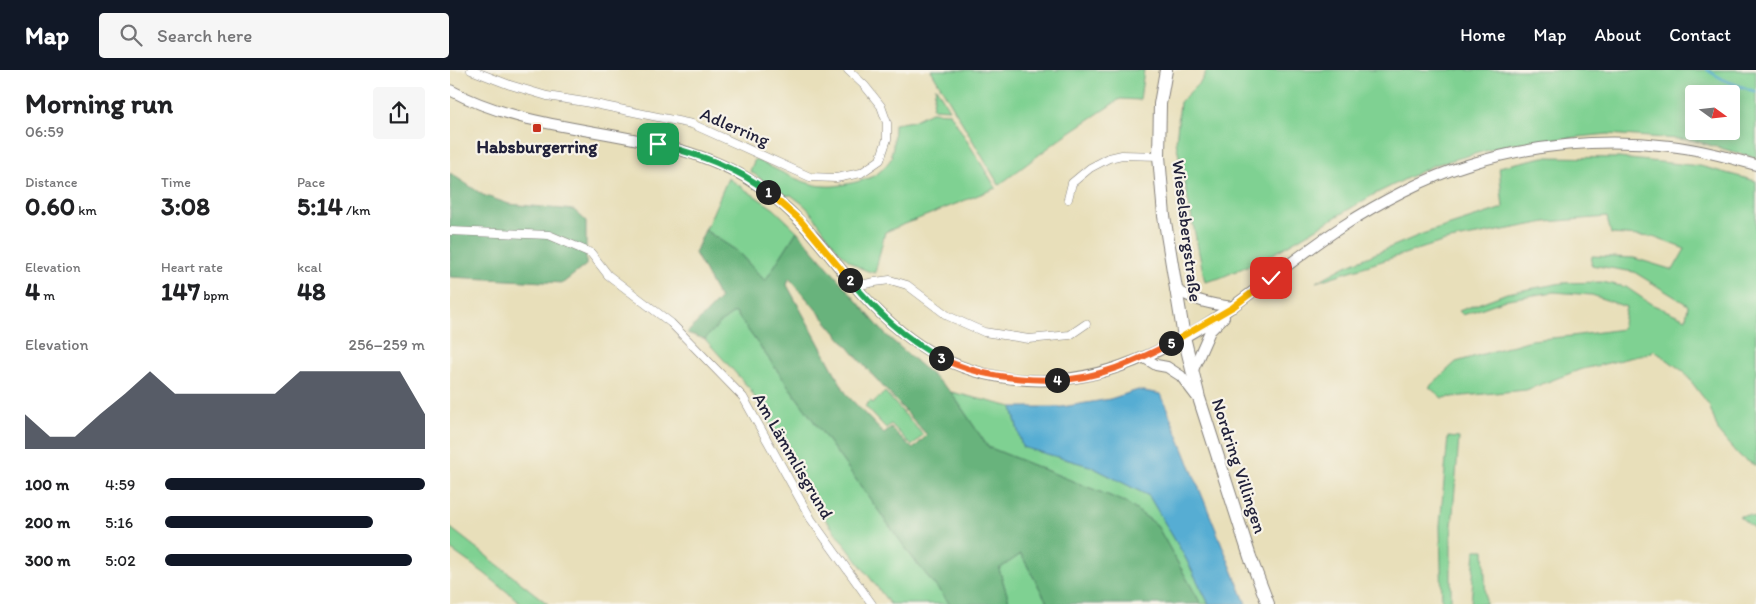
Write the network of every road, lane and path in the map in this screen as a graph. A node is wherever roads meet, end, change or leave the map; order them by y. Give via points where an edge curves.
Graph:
1 (471, 70) edge
2 (848, 70) edge
3 (1166, 70) edge
4 (450, 90) edge
5 (1159, 156) junction
6 (1756, 165) edge
7 (1068, 199) dead end
8 (450, 231) edge
9 (855, 286) junction
10 (1175, 289) junction
11 (1233, 307) junction
12 (1086, 324) dead end
13 (1184, 337) junction
14 (1143, 357) junction
15 (1192, 372) junction
16 (1198, 398) junction
17 (872, 604) edge
18 (1268, 604) edge

1 - 2 street, Adlerring via 547,96 692,124 810,178 861,173 880,160 887,139 887,123 881,106
3 - 5 main road, Wieselsbergstraße via 1160,104
4 - 9 street via 503,112 658,144 734,170 760,186 801,221
5 - 7 street via 1108,158 1072,183
5 - 10 main road, Wieselsbergstraße
6 - 11 street via 1672,146 1594,142 1530,150 1466,165 1384,201 1343,226
8 - 17 street, Am Lämmlisgrund via 549,235 591,253 608,276 671,323 743,397 811,519
9 - 12 street via 890,280 907,285 948,316 984,332 1029,339 1070,335
9 - 14 street via 885,318 921,347 976,372 1025,380 1064,380 1102,373
10 - 11 street via 1208,304
10 - 13 main road, Wieselsbergstraße
11 - 13 street
11 - 15 street via 1210,331
13 - 14 street
13 - 15 main road, Nordring Villingen
14 - 16 street via 1167,366 1181,376
15 - 16 main road, Nordring Villingen
16 - 18 main road, Nordring Villingen

